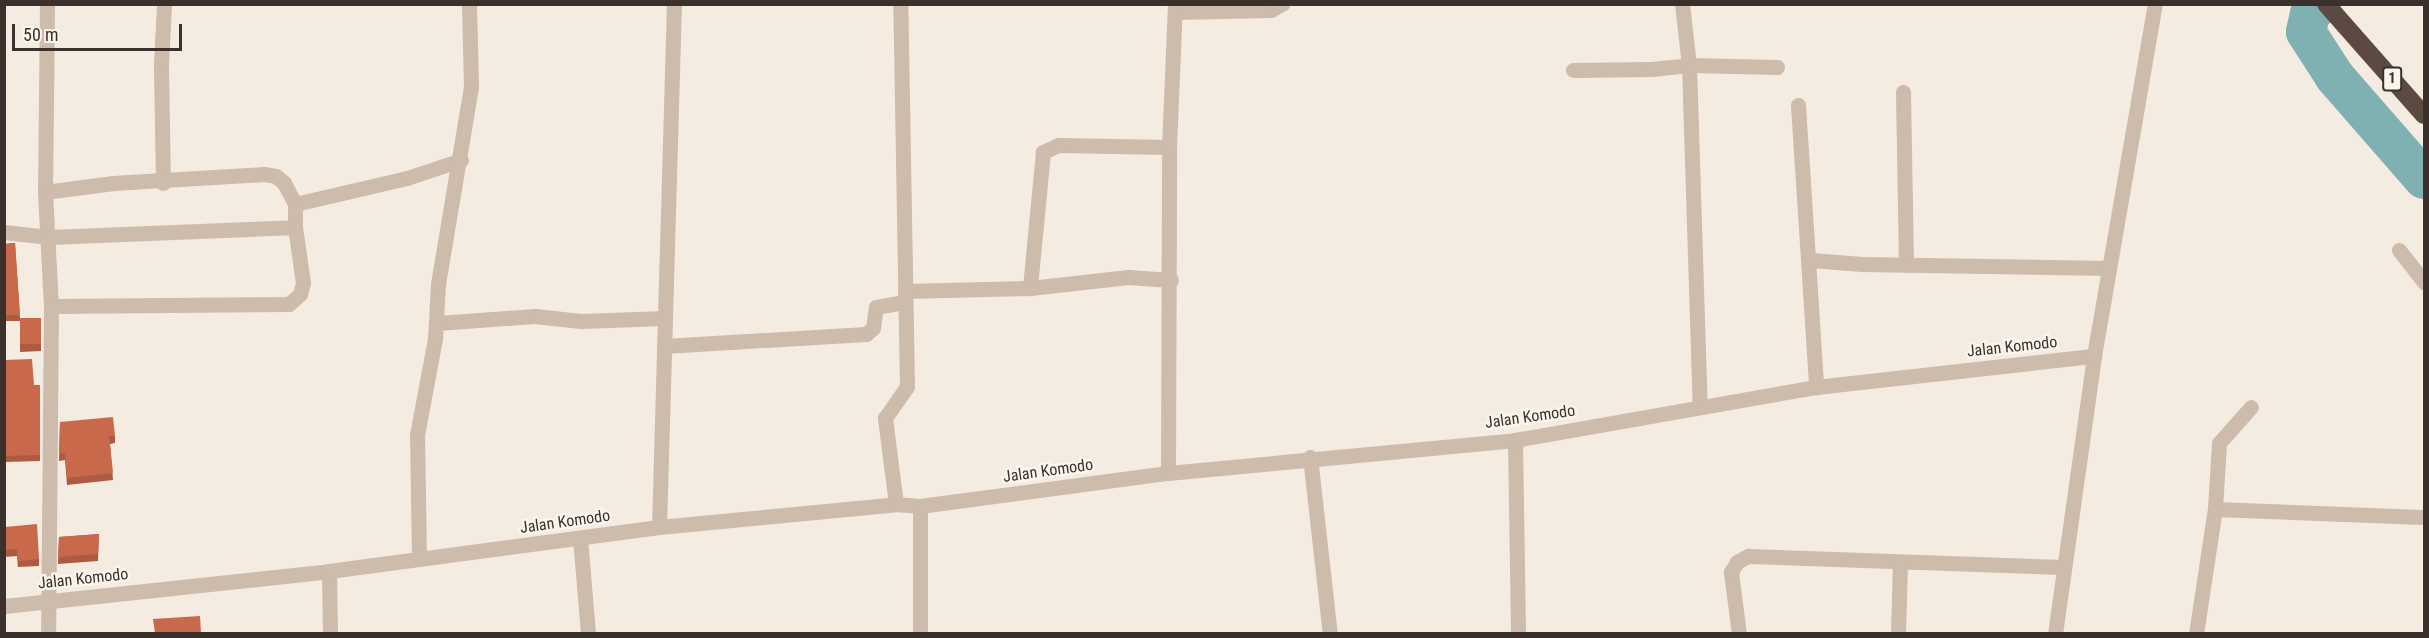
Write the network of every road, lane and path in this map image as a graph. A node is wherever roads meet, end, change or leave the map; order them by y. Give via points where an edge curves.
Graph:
1 (47, 4) edge
2 (164, 4) edge
3 (469, 4) edge
4 (674, 4) edge
5 (1282, 4) edge
6 (1682, 4) edge
7 (2155, 4) edge
8 (2326, 4) edge
9 (900, 5) edge
10 (1175, 8) edge
11 (1689, 64) junction
12 (1777, 67) dead end
13 (1573, 70) dead end
14 (1903, 92) dead end
15 (1798, 105) dead end
16 (2424, 115) edge
17 (1169, 147) junction
18 (461, 160) junction
19 (163, 183) junction
20 (45, 192) junction
21 (295, 204) junction
22 (295, 227) junction
23 (4, 232) edge
24 (49, 237) junction
25 (2399, 250) dead end
26 (1811, 260) junction
27 (1906, 265) junction
28 (2109, 268) junction
29 (1171, 280) junction
30 (2424, 282) edge
31 (1030, 288) junction
32 (905, 296) junction
33 (51, 306) junction
34 (665, 318) junction
35 (437, 323) junction
36 (664, 346) junction
37 (2094, 357) junction
38 (1816, 387) junction
39 (1700, 406) junction
40 (2251, 407) dead end
41 (1515, 440) junction
42 (1310, 457) junction
43 (1168, 473) junction
44 (896, 504) junction
45 (920, 506) junction
46 (2215, 509) junction
47 (2422, 517) dead end
48 (659, 527) junction
49 (580, 538) junction
50 (419, 559) junction
51 (1900, 562) junction
52 (2064, 567) junction
53 (328, 571) junction
54 (46, 601) junction
55 (4, 606) edge
56 (48, 633) edge
57 (330, 633) edge
58 (588, 633) edge
59 (921, 633) edge
60 (1330, 633) edge
61 (1518, 633) edge
62 (1739, 633) edge
63 (1898, 633) edge
64 (2055, 633) edge
65 (2196, 633) edge

1 - 20 street
2 - 19 street via 160,64
3 - 18 street via 471,86
4 - 34 street
5 - 10 street via 1271,10
6 - 11 street
7 - 28 street
8 - 16 highway, 1
9 - 32 street
10 - 17 street
11 - 12 street
11 - 13 street via 1652,69
11 - 39 street
14 - 27 street
15 - 26 street
17 - 29 street
17 - 31 street via 1058,145 1043,152
18 - 21 street
18 - 35 street via 438,284
19 - 20 street via 113,183
19 - 21 street via 230,175 276,176
20 - 24 street
21 - 22 street
22 - 24 street
22 - 33 street via 303,284 300,294 289,304
23 - 24 street
24 - 33 street
25 - 30 street
26 - 27 street
26 - 38 street
27 - 28 street
28 - 37 street
29 - 31 street via 1128,277
29 - 43 street
31 - 32 street
32 - 36 street via 876,307 873,328 866,334
32 - 44 street via 907,387 885,418
33 - 54 street
34 - 35 street via 581,321 535,316
34 - 36 street
35 - 50 street via 417,435
36 - 48 street
37 - 38 street, Jalan Komodo
37 - 52 street
38 - 39 street, Jalan Komodo
39 - 41 street, Jalan Komodo
40 - 46 street via 2219,443
41 - 42 street, Jalan Komodo
41 - 61 street
42 - 43 street, Jalan Komodo
42 - 60 street
43 - 45 street, Jalan Komodo
44 - 45 street, Jalan Komodo
44 - 48 street, Jalan Komodo
45 - 59 street
46 - 47 street
46 - 65 street
48 - 49 street, Jalan Komodo
49 - 50 street, Jalan Komodo
49 - 58 street
50 - 53 street, Jalan Komodo
51 - 52 street
51 - 62 street via 1748,556 1737,562 1731,572
51 - 63 street
52 - 64 street
53 - 54 street, Jalan Komodo
53 - 57 street
54 - 55 street, Jalan Komodo
54 - 56 street

